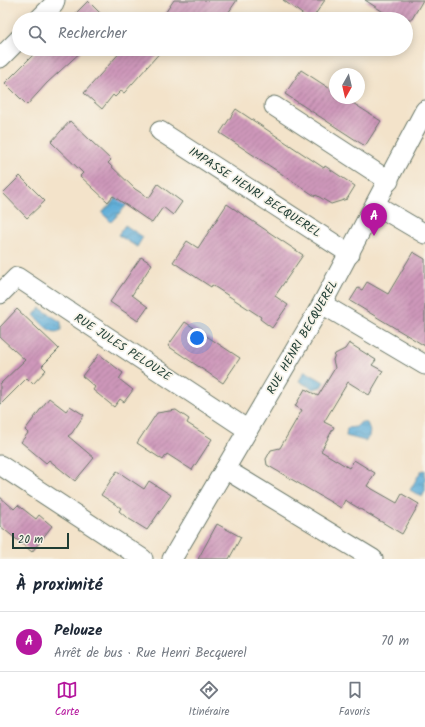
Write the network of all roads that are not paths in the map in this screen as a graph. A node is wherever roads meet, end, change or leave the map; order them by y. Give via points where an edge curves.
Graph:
1 (55, 0) edge
2 (46, 12) edge
3 (12, 46) edge
4 (0, 58) edge
5 (274, 106) dead end
6 (425, 110) edge
7 (160, 131) dead end
8 (389, 181) junction
9 (376, 205) junction
10 (425, 234) edge
11 (350, 254) junction
12 (0, 294) edge
13 (322, 304) junction
14 (425, 365) edge
15 (248, 430) junction
16 (0, 465) edge
17 (226, 469) junction
18 (143, 559) edge
19 (172, 559) edge
20 (373, 559) edge

1 - 2 street
3 - 4 street
5 - 8 street
6 - 8 street, RUE HENRI BECQUEREL
7 - 11 street, IMPASSE HENRI BECQUEREL
8 - 9 street, RUE HENRI BECQUEREL
9 - 10 street
9 - 11 street, RUE HENRI BECQUEREL
11 - 13 street, RUE HENRI BECQUEREL
12 - 15 street, RUE JULES PELOUZE via 17,277
13 - 14 street
13 - 15 street, RUE HENRI BECQUEREL
15 - 17 street, RUE HENRI BECQUEREL
16 - 18 street
17 - 19 street, RUE HENRI BECQUEREL
17 - 20 street

